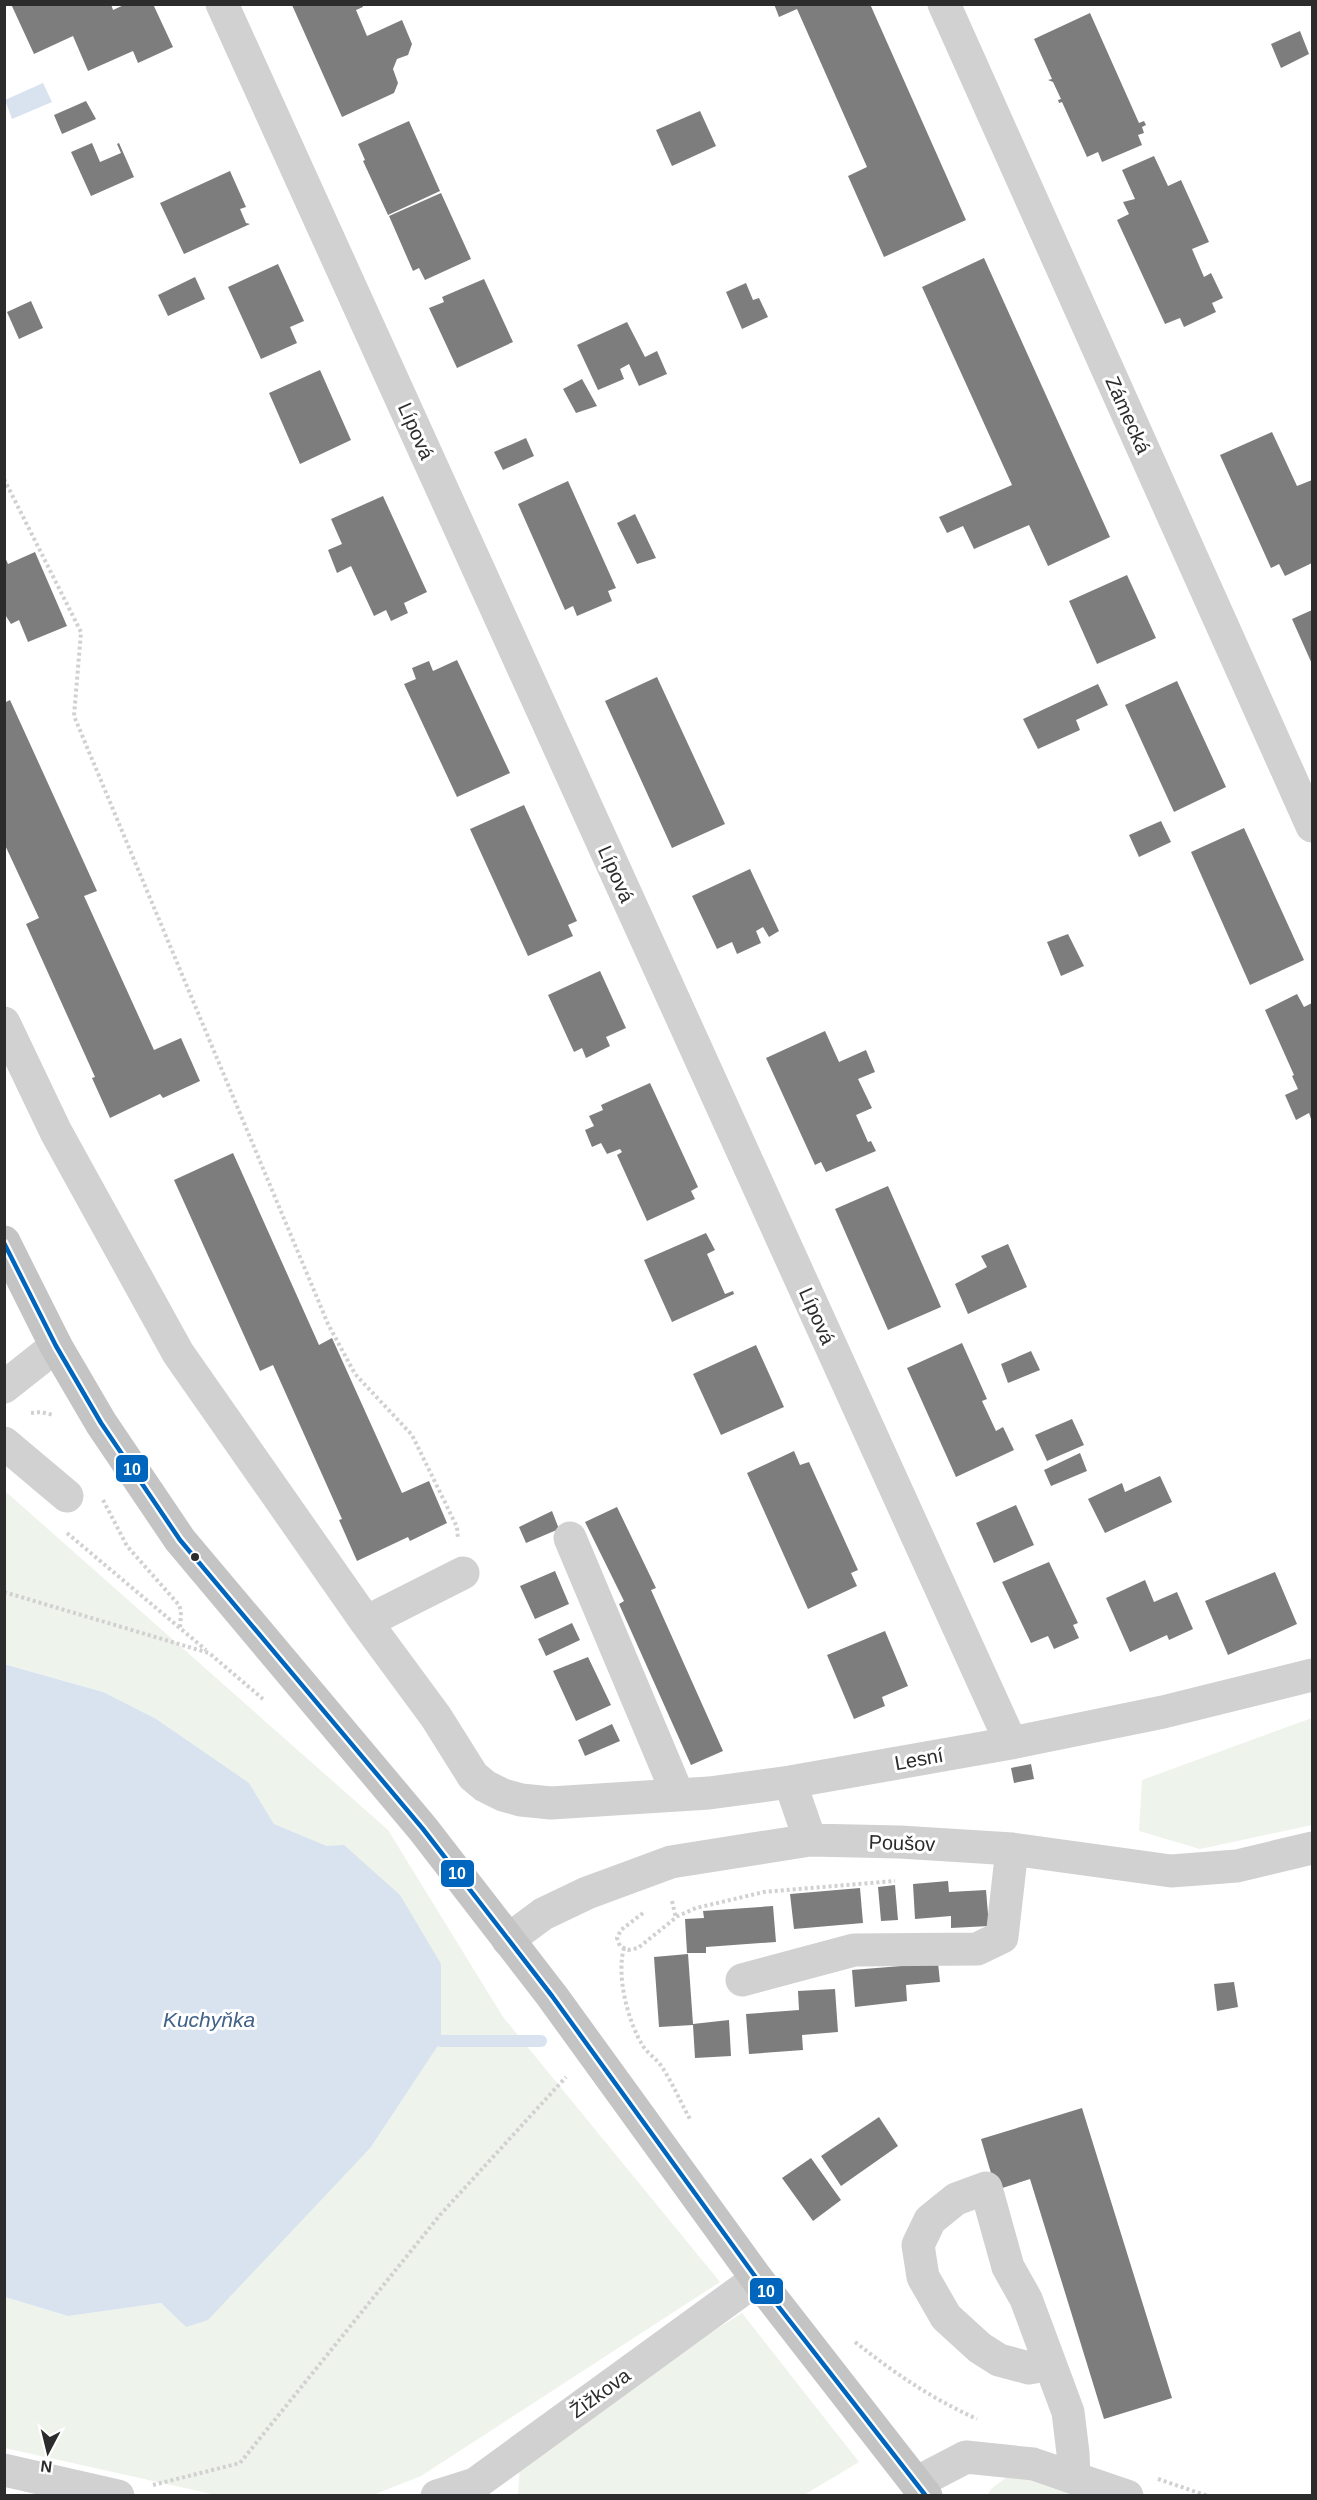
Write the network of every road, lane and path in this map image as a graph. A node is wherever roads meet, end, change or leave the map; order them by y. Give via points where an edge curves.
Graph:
1 (222, 4) edge
2 (944, 4) edge
3 (4, 479) edge
4 (1312, 826) edge
5 (4, 1023) edge
6 (4, 1242) edge
7 (56, 1346) junction
8 (4, 1387) edge
9 (4, 1443) edge
10 (67, 1497) dead end
11 (63, 1530) dead end
12 (570, 1538) dead end
13 (463, 1573) joint
14 (4, 1592) edge
15 (366, 1623) junction
16 (209, 1653) junction
17 (1312, 1675) edge
18 (270, 1705) dead end
19 (1011, 1743) junction
20 (790, 1782) junction
21 (678, 1795) junction
22 (810, 1840) junction
23 (1312, 1848) edge
24 (1012, 1849) junction
25 (672, 1862) junction
26 (898, 1881) dead end
27 (644, 1912) dead end
28 (676, 1918) junction
29 (508, 1940) junction
30 (624, 1948) junction
31 (742, 1980) dead end
32 (571, 2072) dead end
33 (697, 2130) dead end
34 (757, 2279) junction
35 (850, 2338) dead end
36 (1050, 2364) junction
37 (984, 2423) dead end
38 (4, 2470) edge
39 (1074, 2478) junction
40 (1139, 2486) edge
41 (921, 2489) edge
42 (116, 2495) edge
43 (437, 2496) edge
44 (1208, 2496) edge

1 - 19 street, Lípová
2 - 4 street, Zámecká
3 - 13 path via 81,632 74,716 324,1313 355,1374 412,1435 456,1527
5 - 15 street, Lesní via 56,1132 178,1353
6 - 7 main road
7 - 8 street
7 - 29 main road via 101,1423 180,1539 423,1829
9 - 10 street
11 - 16 path
12 - 21 street
13 - 15 street
14 - 16 path
15 - 21 street, Lesní via 436,1717 473,1776 485,1786 521,1800 551,1803
16 - 18 path
17 - 19 street, Lesní via 1164,1712
19 - 20 street, Lesní
20 - 21 street, Lesní
20 - 22 street
22 - 24 street, Poušov
22 - 25 street, Poušov
23 - 24 street, Poušov via 1237,1866 1171,1871
24 - 31 street via 1002,1937 977,1949 854,1950
25 - 28 path via 674,1877 669,1892
25 - 29 street, Poušov via 587,1893 543,1914
26 - 28 path via 764,1892 696,1908
27 - 30 path via 618,1935
28 - 30 path via 638,1948
29 - 34 main road
30 - 33 path via 621,1976 631,2018 644,2047 662,2066
32 - 42 path via 440,2215 240,2463
34 - 41 main road
34 - 43 street, Žižkova via 475,2484
35 - 37 path via 936,2401
36 - 36 street via 1026,2299 1008,2267 986,2188 956,2199 930,2220 918,2245 923,2277 946,2317 980,2349 999,2360 1029,2368
36 - 39 street via 1068,2412
38 - 42 street
39 - 40 street
39 - 41 street via 1033,2464 966,2457
40 - 44 path

